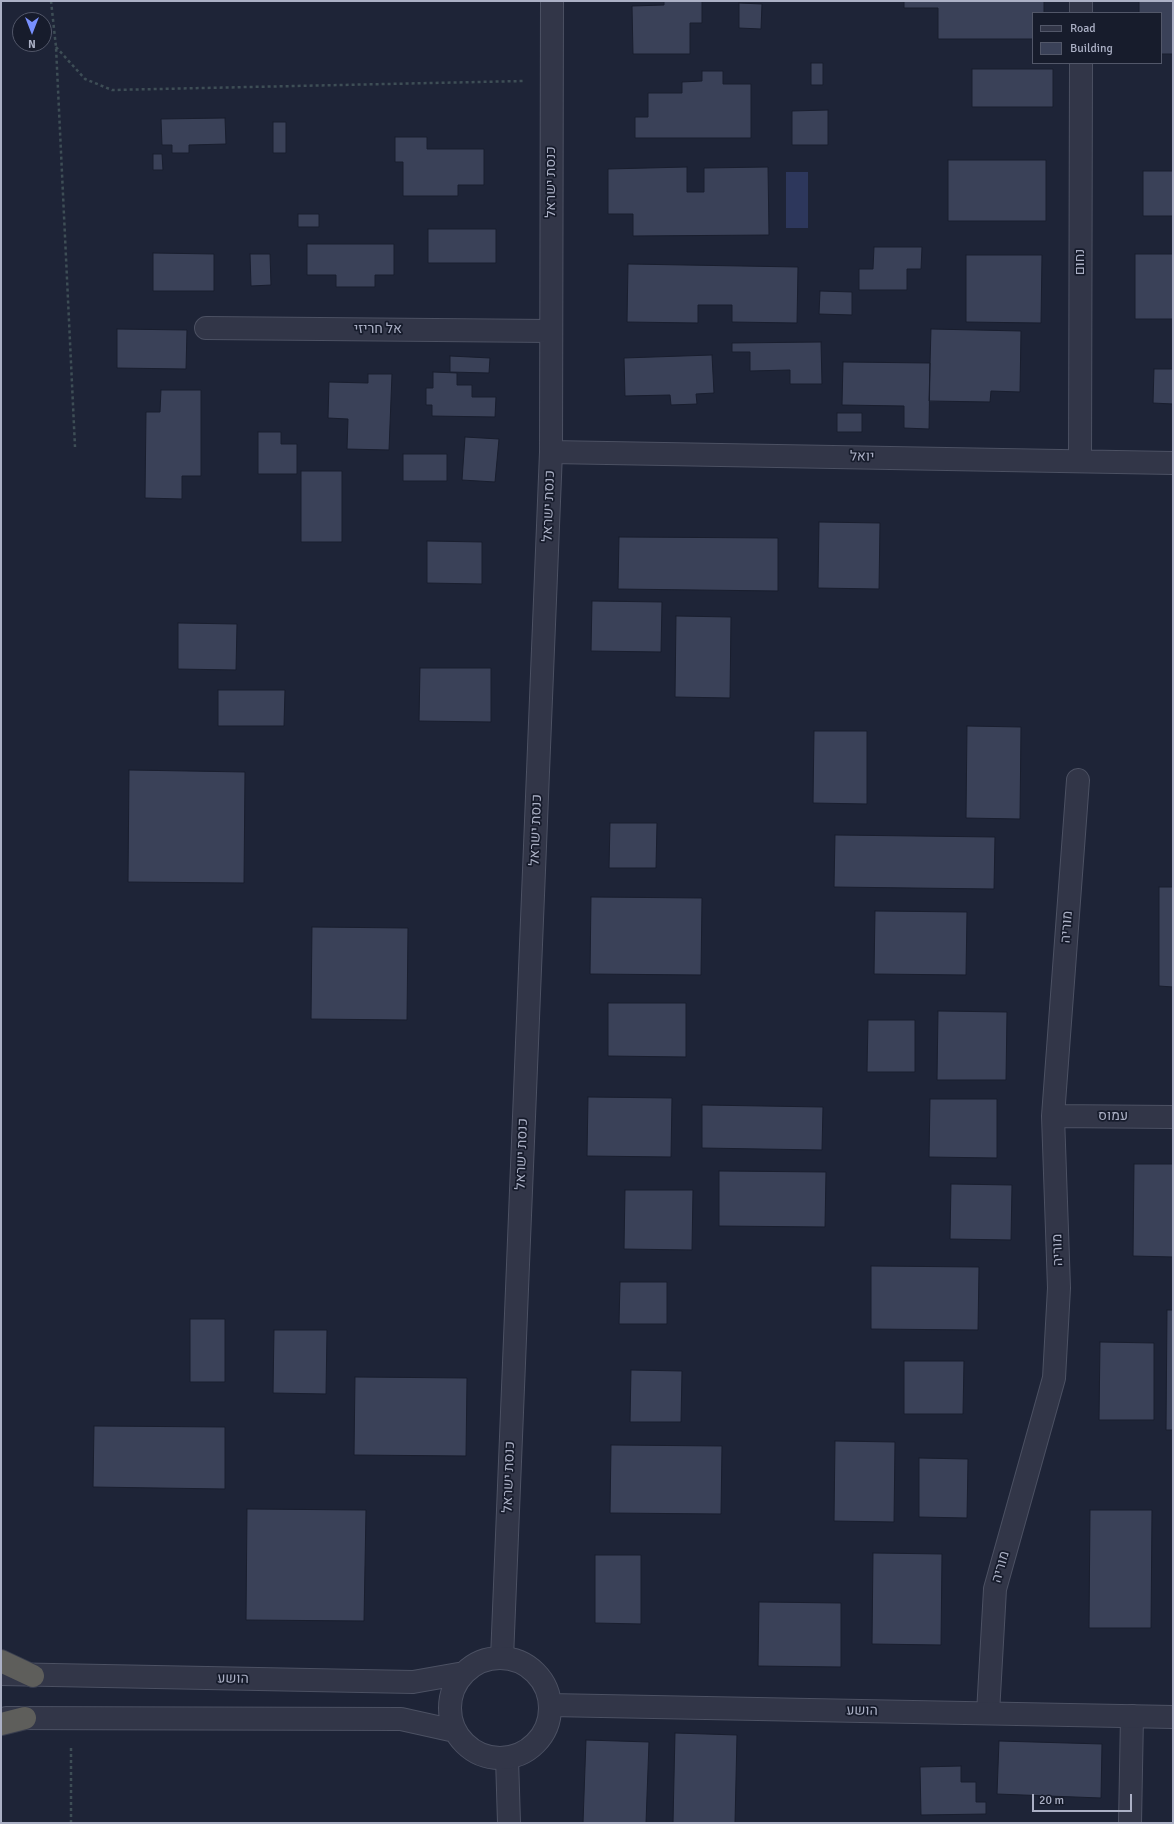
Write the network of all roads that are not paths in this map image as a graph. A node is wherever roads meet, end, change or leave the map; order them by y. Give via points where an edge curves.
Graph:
1 (552, 1) edge
2 (1081, 1) edge
3 (1081, 12) edge
4 (1081, 64) edge
5 (206, 328) dead end
6 (550, 330) junction
7 (551, 452) junction
8 (1080, 462) junction
9 (1173, 463) edge
10 (1078, 780) dead end
11 (1053, 1116) junction
12 (1173, 1116) edge
13 (502, 1658) junction
14 (1, 1661) edge
15 (464, 1673) junction
16 (1, 1674) edge
17 (32, 1676) junction
18 (550, 1705) junction
19 (988, 1713) junction
20 (1132, 1716) junction
21 (1173, 1717) edge
22 (1, 1718) edge
23 (24, 1718) junction
24 (1, 1724) edge
25 (455, 1731) junction
26 (507, 1758) junction
27 (509, 1823) edge
28 (1130, 1823) edge

1 - 6 street, כנסת ישראל
2 - 3 street
4 - 8 street, נחום
5 - 6 street, אל חריזי
6 - 7 street, כנסת ישראל
7 - 8 street, יואל
7 - 13 street, כנסת ישראל
8 - 9 street, יואל
10 - 11 street, מוריה
11 - 12 street, עמוס
11 - 19 street, מוריה via 1059,1288 1054,1378 995,1589
13 - 15 street via 475,1665
13 - 18 street via 529,1667 547,1690
14 - 17 highway
15 - 17 street, הושע via 413,1682
15 - 25 street via 455,1686 450,1701 450,1716
16 - 17 street, הושע
18 - 19 street, הושע
18 - 26 street via 549,1720 544,1734 522,1754
19 - 20 street, הושע
20 - 21 street, הושע
20 - 28 street
22 - 23 street
23 - 24 highway
23 - 25 street via 401,1719
25 - 26 street via 464,1744 477,1753 492,1758
26 - 27 street

